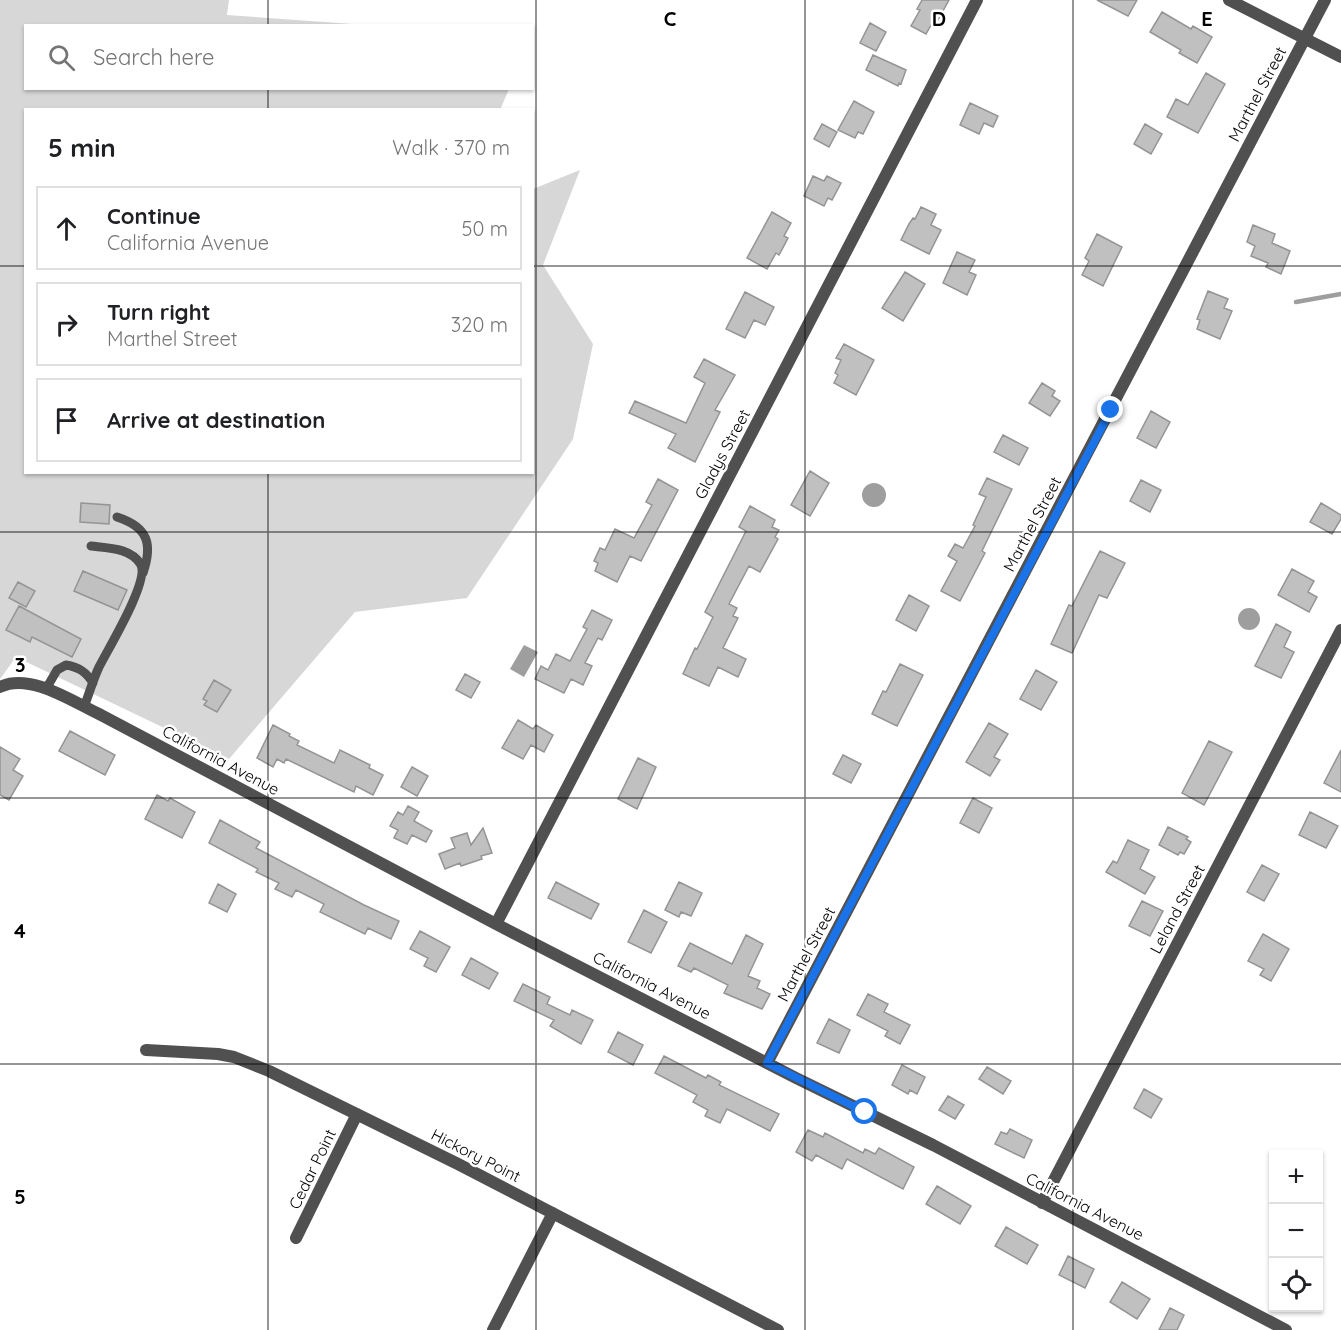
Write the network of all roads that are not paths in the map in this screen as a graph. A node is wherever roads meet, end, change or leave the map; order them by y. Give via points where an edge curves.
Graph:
1 (977, 0) edge
2 (1229, 0) edge
3 (1325, 0) edge
4 (1304, 39) junction
5 (1341, 57) edge
6 (117, 517) dead end
7 (91, 546) dead end
8 (142, 576) junction
9 (1341, 630) edge
10 (93, 683) junction
11 (0, 687) edge
12 (46, 689) junction
13 (84, 706) junction
14 (496, 924) junction
15 (146, 1050) dead end
16 (767, 1063) junction
17 (357, 1114) junction
18 (1042, 1203) junction
19 (553, 1213) junction
20 (296, 1238) dead end
21 (756, 1325) edge
22 (493, 1330) edge
23 (778, 1330) edge
24 (1286, 1330) edge

1 - 14 street, Gladys Street
2 - 4 street
3 - 4 street, Marthel Street
4 - 5 street
4 - 16 street, Marthel Street
6 - 8 lane via 139,528 149,543
7 - 8 lane via 122,550 134,557 142,567
8 - 10 lane
9 - 18 street, Leland Street
10 - 12 lane via 76,666 66,664 57,670
10 - 13 lane
11 - 12 street, California Avenue via 27,682
12 - 13 street, California Avenue
13 - 14 street, California Avenue
14 - 16 street, California Avenue
15 - 17 street, Hickory Point via 234,1058
16 - 18 street, California Avenue
17 - 19 street, Hickory Point
17 - 20 street, Cedar Point
18 - 24 street, California Avenue
19 - 21 street, Hickory Point
19 - 22 street
21 - 23 street, Hickory Point

